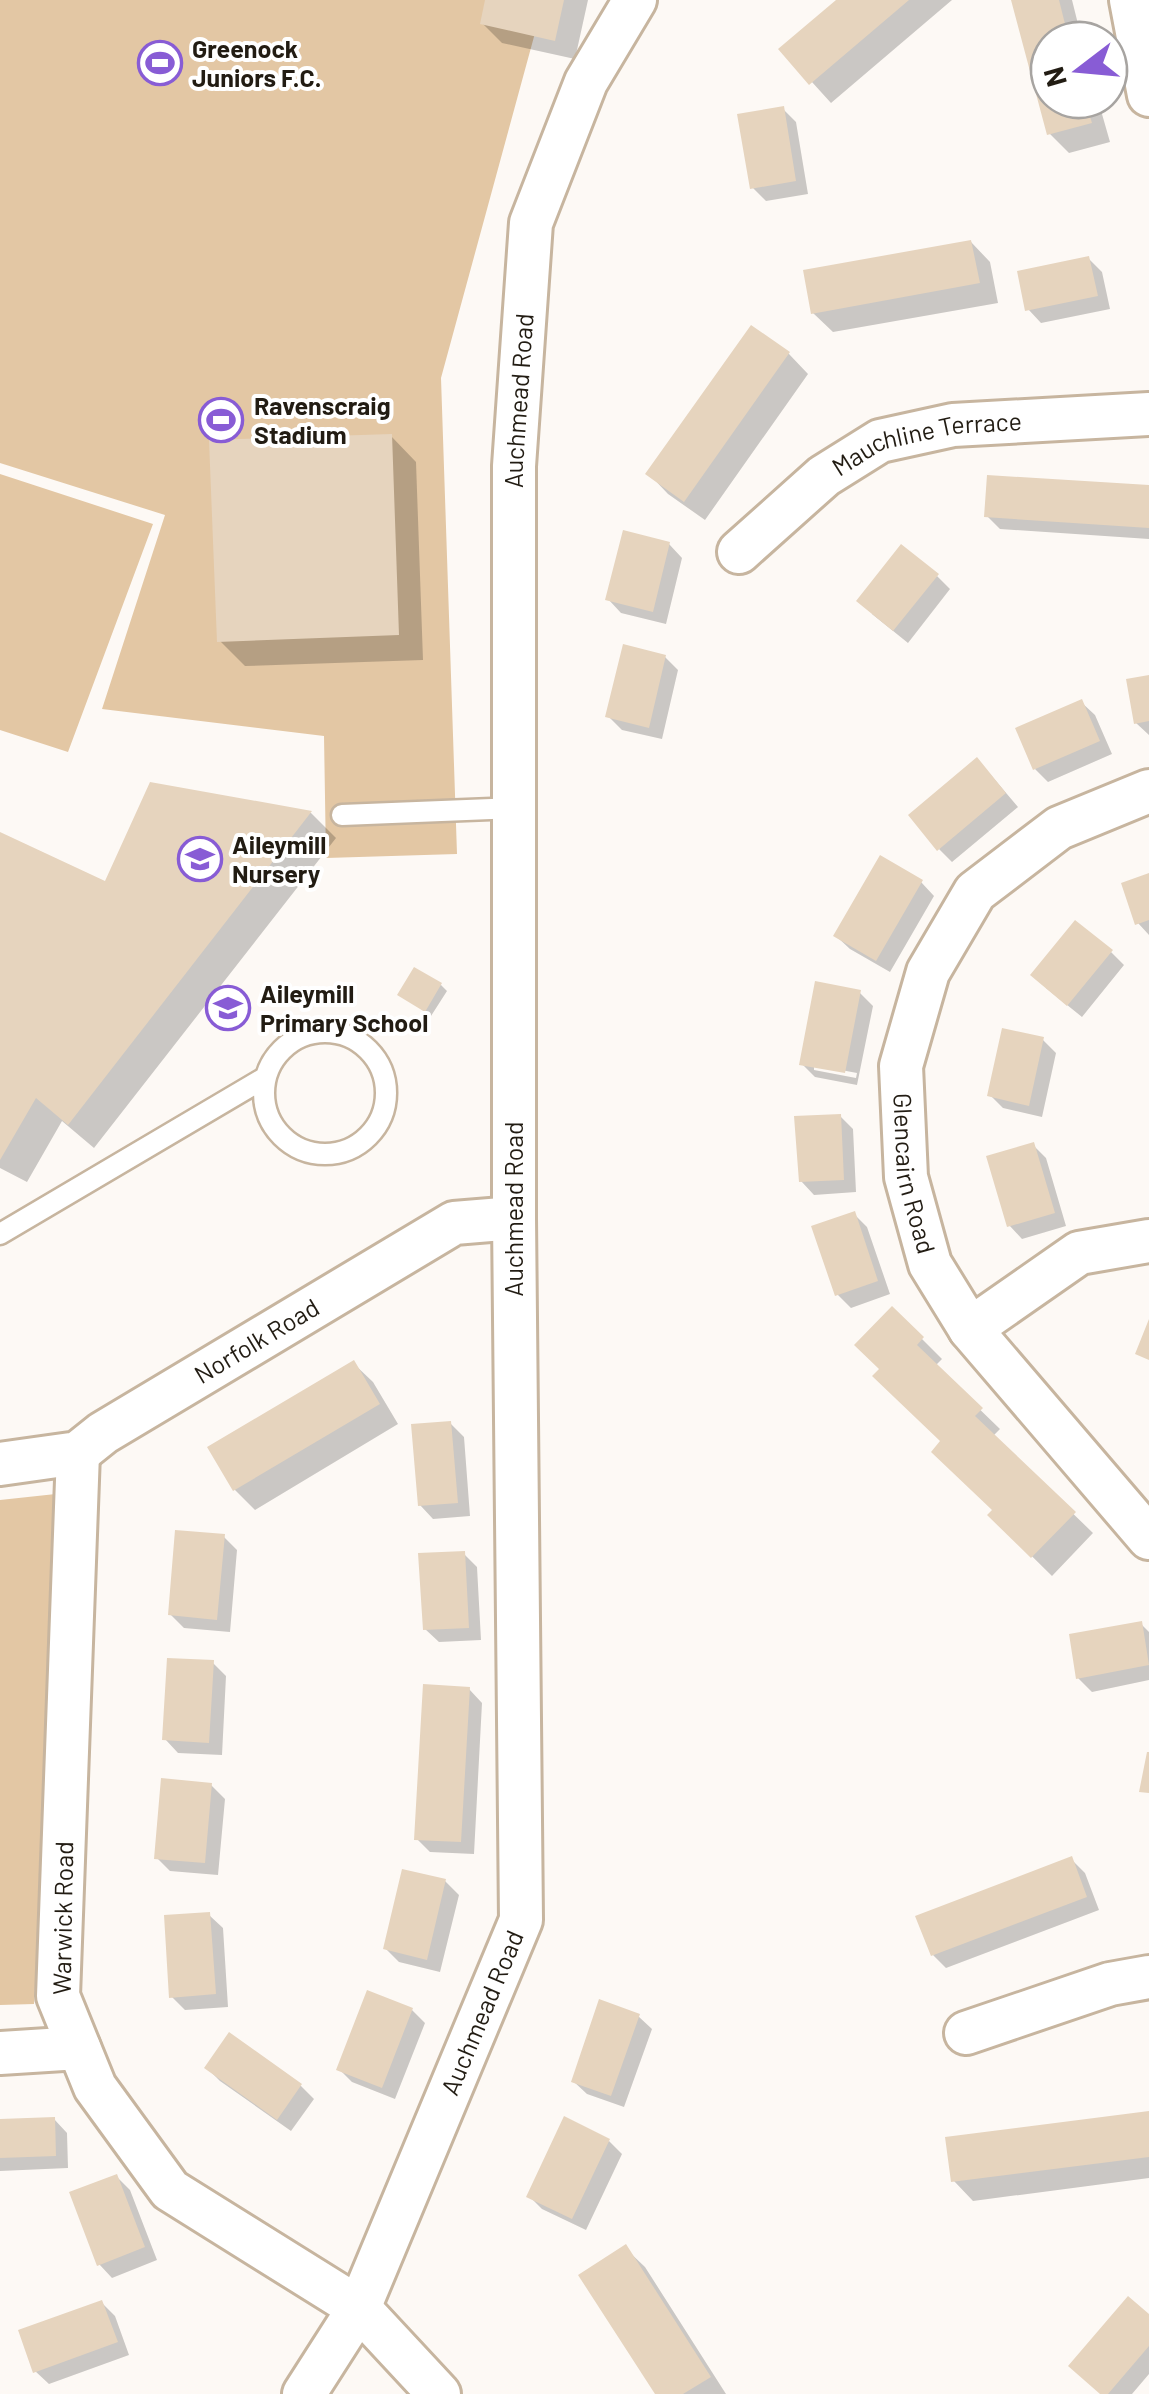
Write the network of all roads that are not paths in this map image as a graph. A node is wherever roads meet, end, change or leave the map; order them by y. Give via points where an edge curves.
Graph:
1 (635, 0) edge
2 (1132, 0) edge
3 (1149, 95) edge
4 (1149, 414) edge
5 (738, 552) dead end
6 (1149, 791) edge
7 (514, 808) junction
8 (342, 815) dead end
9 (266, 1078) junction
10 (514, 1218) junction
11 (0, 1234) edge
12 (1149, 1241) edge
13 (970, 1328) junction
14 (78, 1453) junction
15 (0, 1464) edge
16 (1149, 1538) edge
17 (1149, 1976) edge
18 (966, 2033) dead end
19 (79, 2048) junction
20 (0, 2053) edge
21 (359, 2308) junction
22 (304, 2394) edge
23 (440, 2394) edge

1 - 7 street, Auchmead Road via 586,82 531,223 514,466
2 - 3 street
4 - 5 street, Mauchline Terrace via 954,424 880,441 824,476
6 - 13 street, Glencairn Road via 1058,828 975,892 928,972 902,1066 906,1177 930,1264
7 - 8 lane
7 - 10 street, Auchmead Road
9 - 9 lane via 294,1040 340,1033 378,1061 386,1084 384,1108 375,1129 357,1145 310,1152 288,1142 273,1124
9 - 11 lane
10 - 14 street, Norfolk Road via 454,1223
10 - 21 street, Auchmead Road via 521,1920
12 - 13 street via 1079,1253
13 - 16 street, Glencairn Road
14 - 15 street, Norfolk Road
14 - 19 street, Warwick Road via 58,1996
17 - 18 street
19 - 20 street
19 - 21 street, Warwick Road via 95,2087 170,2190
21 - 22 street, Auchmead Road
21 - 23 street, Warwick Road

